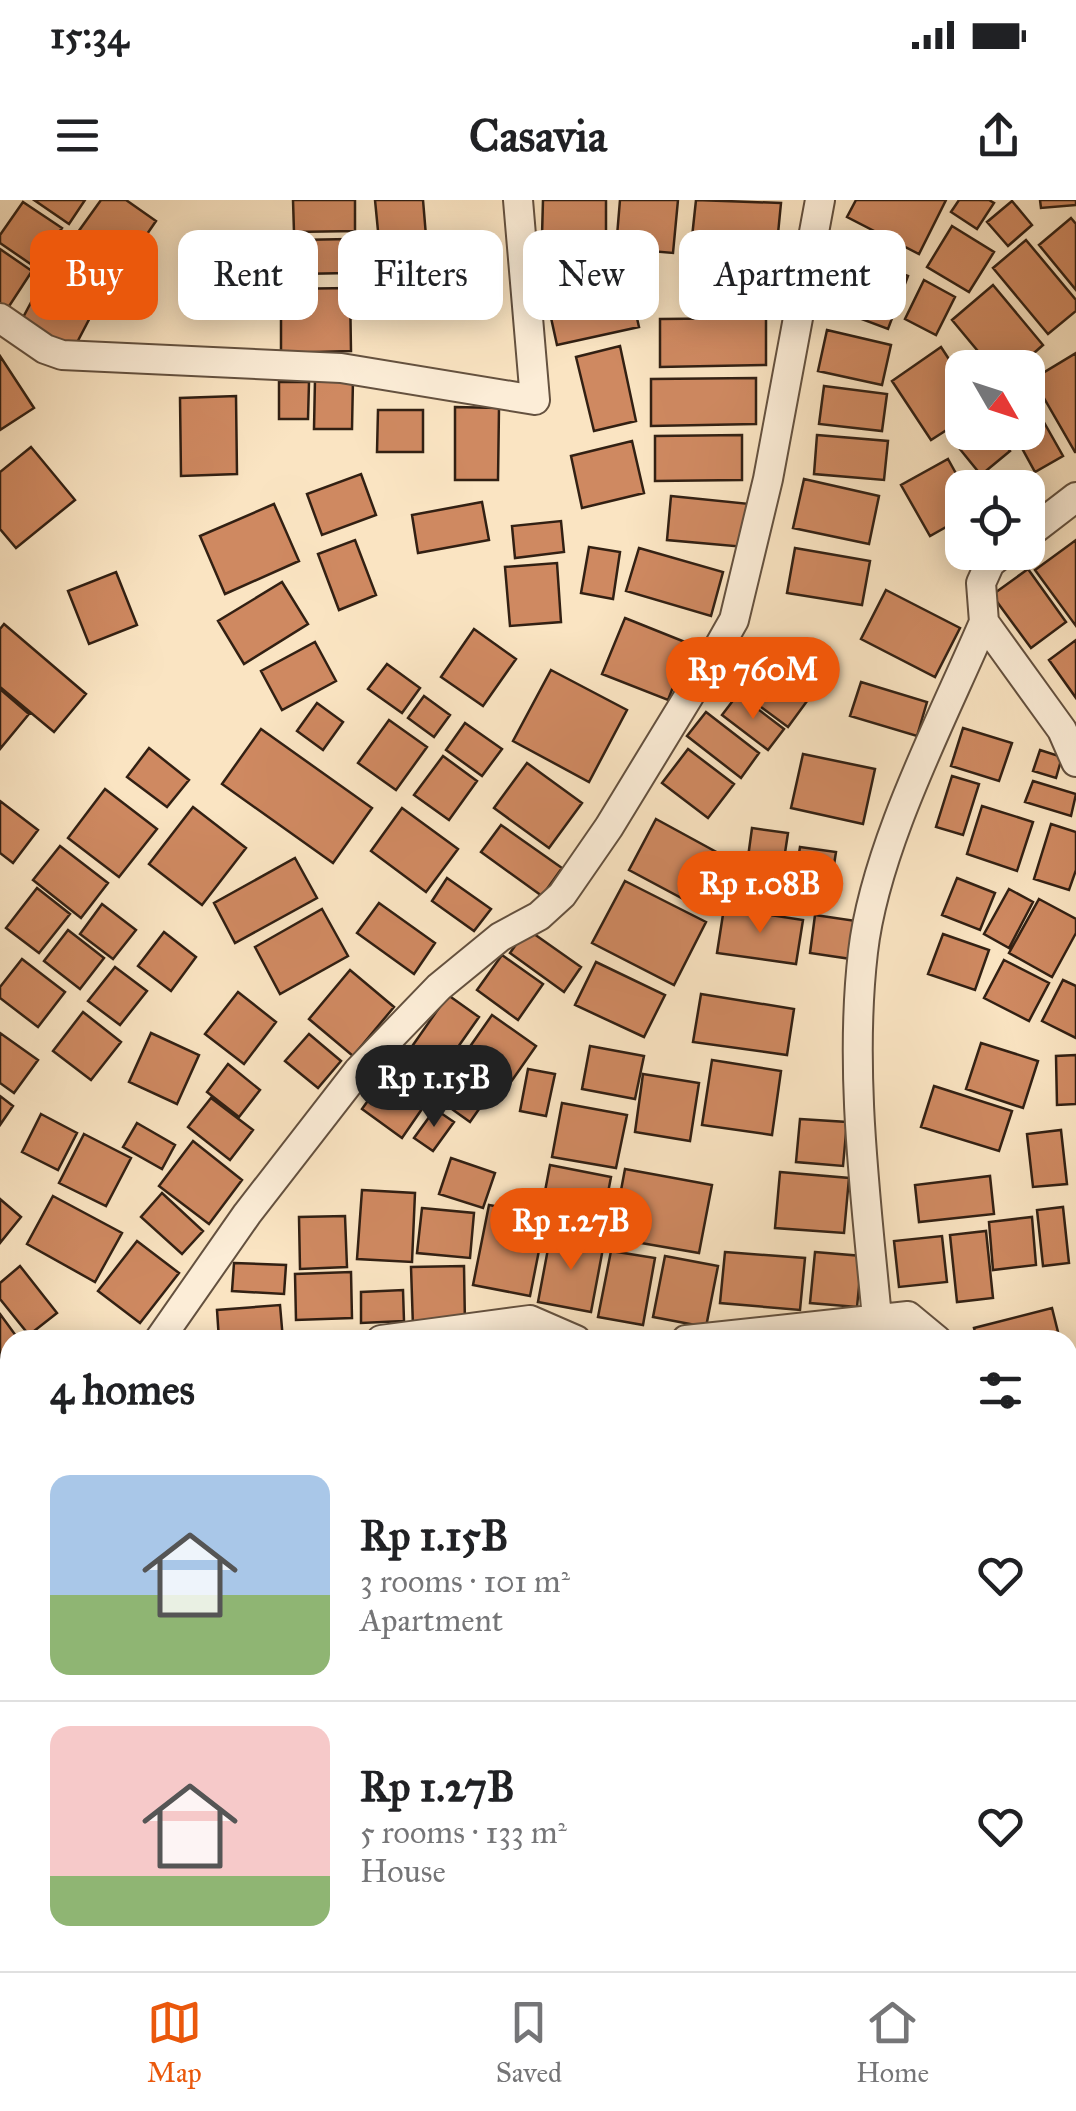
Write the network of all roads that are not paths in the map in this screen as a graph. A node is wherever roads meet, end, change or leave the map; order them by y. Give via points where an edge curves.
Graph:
1 (518, 200) edge
2 (820, 200) edge
3 (0, 318) edge
4 (1076, 497) edge
5 (1045, 521) edge
6 (986, 570) edge
7 (984, 622) junction
8 (1076, 762) edge
9 (877, 1318) junction
10 (165, 1330) edge
11 (456, 1330) edge
12 (553, 1330) edge
13 (773, 1330) edge
14 (925, 1330) edge

1 - 3 street via 535,400 340,368 62,355
2 - 10 street via 768,479 734,620 717,650 562,895 439,987 358,1071
4 - 5 street
6 - 7 street via 980,583
7 - 8 street via 1062,730
7 - 9 street via 884,867 863,951 860,1136
9 - 13 street
9 - 14 street via 908,1316
11 - 12 street via 530,1320

